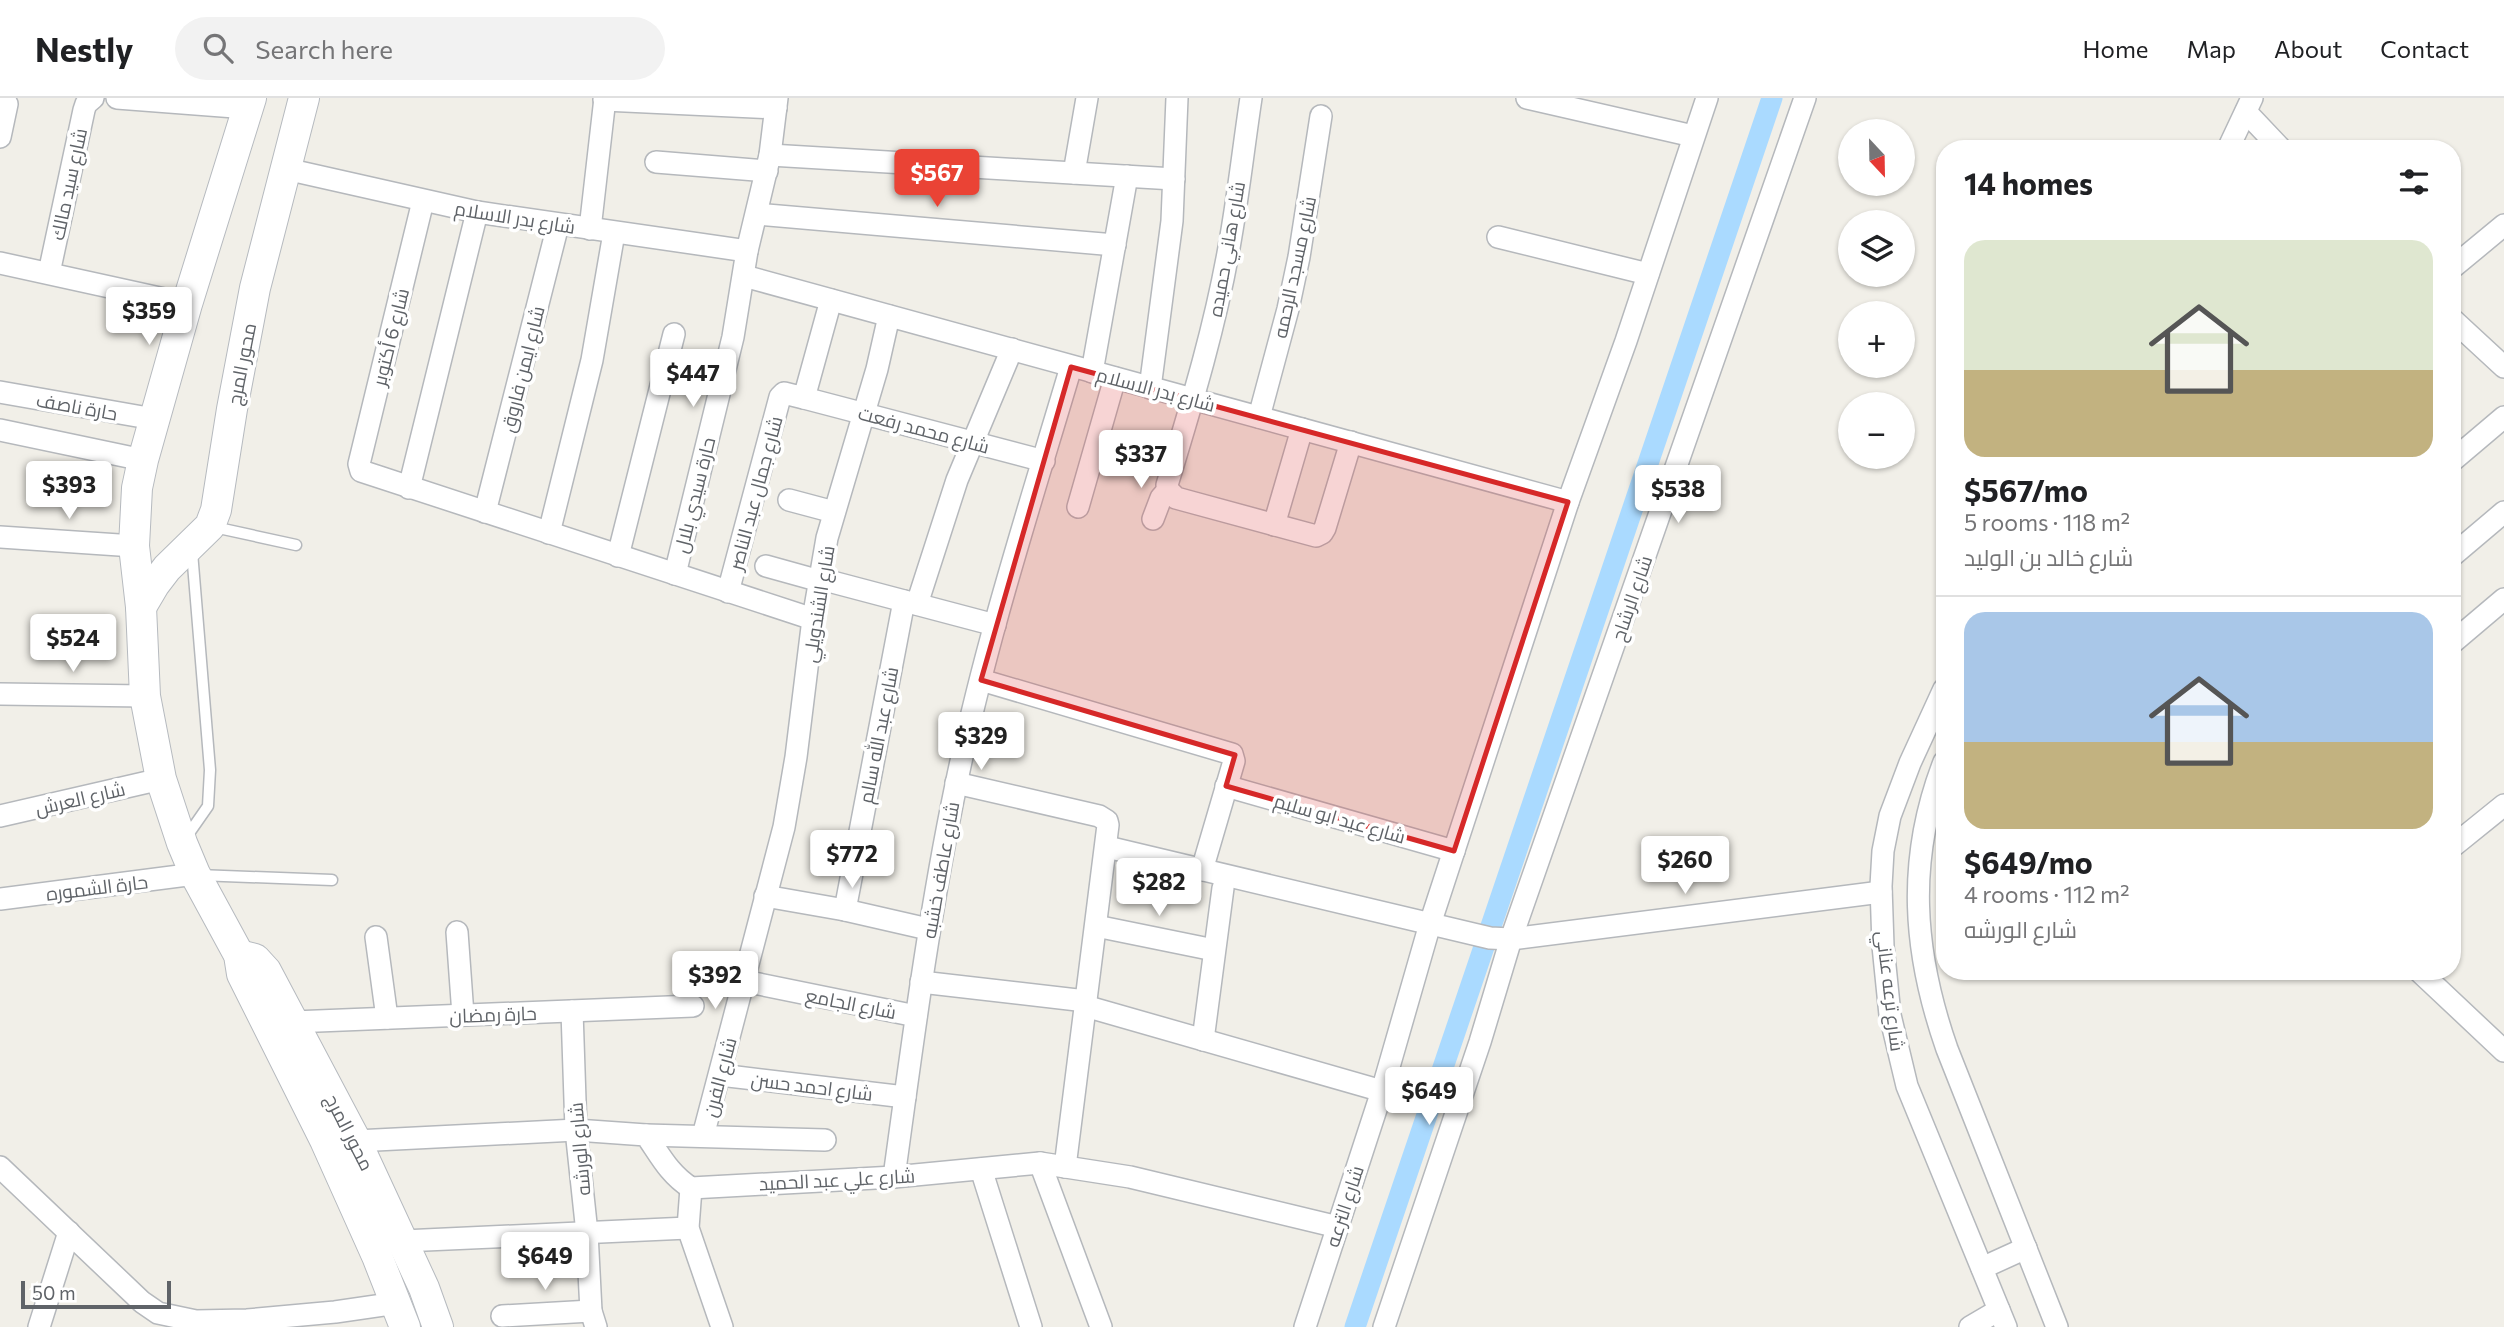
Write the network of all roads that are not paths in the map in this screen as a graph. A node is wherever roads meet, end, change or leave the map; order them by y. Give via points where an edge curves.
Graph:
1 (93, 98) edge
2 (117, 98) edge
3 (304, 98) edge
4 (1087, 98) edge
5 (1177, 98) edge
6 (1251, 98) edge
7 (1527, 98) edge
8 (1707, 98) edge
9 (1805, 98) edge
10 (605, 99) edge
11 (249, 103) edge
12 (777, 103) edge
13 (7, 104) dead end
14 (2249, 105) edge
15 (1321, 116) dead end
16 (1693, 136) junction
17 (0, 137) edge
18 (2232, 140) edge
19 (2274, 140) edge
20 (656, 162) dead end
21 (769, 163) junction
22 (286, 169) junction
23 (1074, 173) junction
24 (1127, 176) junction
25 (1174, 179) junction
26 (423, 201) junction
27 (477, 212) junction
28 (757, 214) junction
29 (558, 225) junction
30 (2504, 225) edge
31 (590, 229) junction
32 (614, 233) junction
33 (1498, 237) dead end
34 (1115, 245) junction
35 (747, 251) junction
36 (2461, 261) edge
37 (0, 263) edge
38 (50, 273) junction
39 (1648, 274) junction
40 (744, 276) junction
41 (831, 300) junction
42 (187, 304) junction
43 (889, 316) junction
44 (2461, 327) edge
45 (674, 334) dead end
46 (1012, 349) junction
47 (2504, 367) edge
48 (1082, 370) junction
49 (1115, 378) junction
50 (1150, 388) junction
51 (0, 392) edge
52 (804, 398) junction
53 (1193, 399) junction
54 (863, 414) junction
55 (1259, 417) junction
56 (2504, 417) edge
57 (154, 419) junction
58 (1302, 429) junction
59 (0, 430) edge
60 (974, 442) junction
61 (1351, 442) junction
62 (2461, 453) edge
63 (143, 460) junction
64 (1044, 460) junction
65 (410, 488) junction
66 (1168, 490) junction
67 (789, 500) dead end
68 (1568, 502) junction
69 (1078, 508) dead end
70 (485, 512) junction
71 (834, 512) junction
72 (2504, 512) edge
73 (1153, 519) dead end
74 (1275, 525) junction
75 (549, 533) junction
76 (201, 536) junction
77 (0, 537) edge
78 (296, 545) dead end
79 (134, 547) junction
80 (2461, 548) edge
81 (618, 556) junction
82 (766, 566) dead end
83 (675, 574) junction
84 (820, 580) junction
85 (728, 592) junction
86 (2504, 599) edge
87 (910, 602) junction
88 (141, 607) junction
89 (813, 620) junction
90 (995, 625) junction
91 (2461, 635) edge
92 (981, 680) junction
93 (0, 694) edge
94 (145, 696) junction
95 (1936, 706) edge
96 (161, 779) junction
97 (956, 783) junction
98 (1226, 786) junction
99 (1936, 790) edge
100 (2504, 805) edge
101 (0, 816) edge
102 (2461, 840) edge
103 (182, 843) junction
104 (1107, 847) junction
105 (1454, 851) junction
106 (1202, 870) junction
107 (195, 874) junction
108 (332, 880) dead end
109 (1223, 888) dead end
110 (1881, 892) junction
111 (765, 896) junction
112 (0, 899) edge
113 (845, 910) junction
114 (1430, 924) junction
115 (1096, 926) junction
116 (928, 929) junction
117 (457, 932) dead end
118 (376, 937) dead end
119 (1501, 939) junction
120 (1214, 950) junction
121 (239, 955) junction
122 (2429, 980) edge
123 (744, 981) junction
124 (921, 982) junction
125 (1085, 1003) junction
126 (693, 1006) dead end
127 (572, 1011) junction
128 (463, 1015) junction
129 (916, 1016) junction
130 (387, 1018) junction
131 (293, 1022) junction
132 (1203, 1040) junction
133 (2504, 1051) edge
134 (720, 1074) junction
135 (1382, 1091) junction
136 (905, 1097) junction
137 (576, 1130) junction
138 (646, 1135) junction
139 (703, 1136) junction
140 (825, 1140) dead end
141 (356, 1141) junction
142 (1040, 1163) junction
143 (0, 1167) edge
144 (1065, 1167) junction
145 (981, 1169) junction
146 (894, 1177) junction
147 (691, 1188) junction
148 (1338, 1227) junction
149 (688, 1228) junction
150 (69, 1233) junction
151 (587, 1233) junction
152 (402, 1241) junction
153 (2026, 1248) junction
154 (1982, 1268) junction
155 (401, 1315) edge
156 (502, 1316) dead end
157 (594, 1319) edge
158 (2003, 1319) edge
159 (336, 1320) edge
160 (177, 1323) edge
161 (247, 1323) edge
162 (39, 1327) edge
163 (438, 1327) edge
164 (722, 1327) edge
165 (1031, 1327) edge
166 (1101, 1327) edge
167 (1305, 1327) edge
168 (1384, 1327) edge
169 (1970, 1327) edge
170 (2057, 1327) edge

1 - 38 street, شارع سيد مالك via 84,110
2 - 11 street
3 - 22 main road, محور المرج
4 - 23 street
5 - 25 street
6 - 53 street, شارع هاني حميده via 1231,237
7 - 16 street
8 - 16 street
9 - 119 street, شارع الرشاح
10 - 12 street
10 - 31 street
11 - 42 main road, محور المرج
12 - 21 street, حارة سيدي بلال
13 - 17 street
14 - 18 street
14 - 19 street
15 - 55 street, شارع مسجد الرحمه via 1299,257
16 - 39 street
20 - 21 street
21 - 23 street
21 - 28 street, حارة سيدي بلال
22 - 26 street, شارع بدر الاسلام
22 - 76 main road, محور المرج via 255,288 216,510
23 - 24 street
24 - 25 street
24 - 34 street, شارع عاطف خشبه
25 - 50 street
26 - 27 street, شارع بدر الاسلام
26 - 65 street, شارع 6 أكتوبر via 359,464 361,471
27 - 29 street, شارع بدر الاسلام
27 - 65 street
28 - 34 street
28 - 35 street, حارة سيدي بلال
29 - 31 street, شارع بدر الاسلام
29 - 70 street, شارع ايمن فاروق
30 - 36 street
31 - 32 street, شارع بدر الاسلام
32 - 35 street, شارع بدر الاسلام
32 - 75 street via 592,360
33 - 39 street
34 - 48 street, شارع عاطف خشبه
35 - 40 street, حارة سيدي بلال
37 - 38 street
38 - 42 street
39 - 68 street
40 - 41 street, شارع بدر الاسلام
40 - 83 street, حارة سيدي بلال
41 - 43 street, شارع بدر الاسلام
41 - 52 street, شارع جمال عبد الناصر
42 - 57 main road, محور المرج
43 - 46 street, شارع بدر الاسلام
43 - 54 street, شارع الشندويلي
44 - 47 street
45 - 81 street
46 - 48 street, شارع بدر الاسلام
46 - 60 street, شارع عبد الله سالم
48 - 49 street, شارع بدر الاسلام
48 - 64 street, شارع عاطف خشبه
49 - 50 street, شارع بدر الاسلام
49 - 69 street
50 - 53 street, شارع بدر الاسلام
51 - 57 street, حارة ناصف
52 - 54 street, شارع محمد رفعت
52 - 85 street, شارع جمال عبد الناصر via 784,393 780,397
53 - 55 street, شارع بدر الاسلام
53 - 66 street, شارع هاني حميده
54 - 60 street, شارع محمد رفعت
54 - 71 street, شارع الشندويلي
55 - 58 street, شارع بدر الاسلام
56 - 62 street
57 - 63 main road, محور المرج
58 - 61 street, شارع بدر الاسلام
58 - 74 street
59 - 63 street
60 - 64 street, شارع محمد رفعت
60 - 87 street, شارع عبد الله سالم
61 - 68 street, شارع بدر الاسلام
61 - 74 street via 1322,533 1310,535
63 - 79 main road, محور المرج
64 - 90 street, شارع عاطف خشبه
65 - 70 street
66 - 73 street, شارع هاني حميده
66 - 74 street via 1176,498
67 - 71 street
68 - 105 street
70 - 75 street
71 - 84 street, شارع الشندويلي
72 - 80 street
75 - 81 street
76 - 78 lane
76 - 88 main road, محور المرج via 161,577
76 - 103 lane via 208,806
77 - 79 street
79 - 88 main road, محور المرج
81 - 83 street
82 - 84 street
83 - 85 street
84 - 87 street
84 - 89 street, شارع الشندويلي
85 - 89 street
86 - 91 street
87 - 90 street
87 - 113 street, شارع عبد الله سالم
88 - 94 main road, محور المرج
89 - 111 street, شارع الشندويلي via 791,792
90 - 92 street, شارع عاطف خشبه
92 - 97 street, شارع عاطف خشبه
92 - 98 street via 1232,754
93 - 94 street
94 - 96 main road, محور المرج
95 - 110 street, شارع ترعه عناني via 1890,816
96 - 101 street, شارع العرش
96 - 103 main road, محور المرج
97 - 104 street via 1103,818 1108,825
97 - 116 street, شارع عاطف خشبه
98 - 105 street, شارع عيد ابو سليم
98 - 106 street
99 - 153 street, شارع ترعه عناني via 1919,870 1922,961 1947,1049
100 - 102 street
103 - 107 main road, محور المرج
104 - 106 street
104 - 115 street
105 - 114 street
106 - 114 street
107 - 108 lane
107 - 112 street, حارة الشموره
107 - 121 main road, محور المرج
109 - 120 street
110 - 119 street
110 - 154 street, شارع ترعه عناني via 1890,1016 1898,1054
111 - 113 street
111 - 123 street, شارع الفرن
113 - 116 street
114 - 119 street
114 - 135 street, شارع الترعه
115 - 120 street
115 - 125 street
116 - 124 street, شارع عاطف خشبه
117 - 128 street
118 - 130 street
119 - 168 street via 1480,1042
120 - 132 street
121 - 131 main road, محور المرج via 261,965
121 - 155 main road, محور المرج via 242,974 325,1140
122 - 133 street
123 - 129 street, شارع الجامع
123 - 134 street, شارع الفرن
124 - 125 street
124 - 129 street, شارع عاطف خشبه
125 - 132 street
125 - 144 street
126 - 127 street, حارة رمضان
127 - 128 street, حارة رمضان
127 - 137 street, شارع الورشه
128 - 130 street, حارة رمضان
129 - 136 street, شارع عاطف خشبه
130 - 131 street, حارة رمضان
131 - 141 main road, محور المرج
132 - 135 street
134 - 136 street, شارع احمد حسن
134 - 139 street, شارع الفرن
135 - 148 street, شارع الترعه
136 - 146 street, شارع عاطف خشبه
137 - 138 street
137 - 141 street
137 - 151 street, شارع الورشه
138 - 139 street
138 - 147 street via 676,1178
139 - 140 street
141 - 152 main road, محور المرج
142 - 144 street, شارع علي عبد الحميد
142 - 145 street, شارع علي عبد الحميد
142 - 166 street
143 - 150 street
144 - 148 street, شارع علي عبد الحميد via 1130,1177
145 - 146 street, شارع علي عبد الحميد
145 - 165 street
146 - 147 street, شارع علي عبد الحميد
147 - 149 street
148 - 167 street, شارع الترعه
149 - 151 street
149 - 164 street
150 - 160 street via 142,1302
150 - 162 street
151 - 152 street
151 - 157 street, شارع الورشه
152 - 163 main road, محور المرج
153 - 154 street
153 - 170 street, شارع ترعه عناني
154 - 158 street, شارع ترعه عناني
155 - 159 street
156 - 157 street
158 - 169 street
159 - 161 street
160 - 161 street

